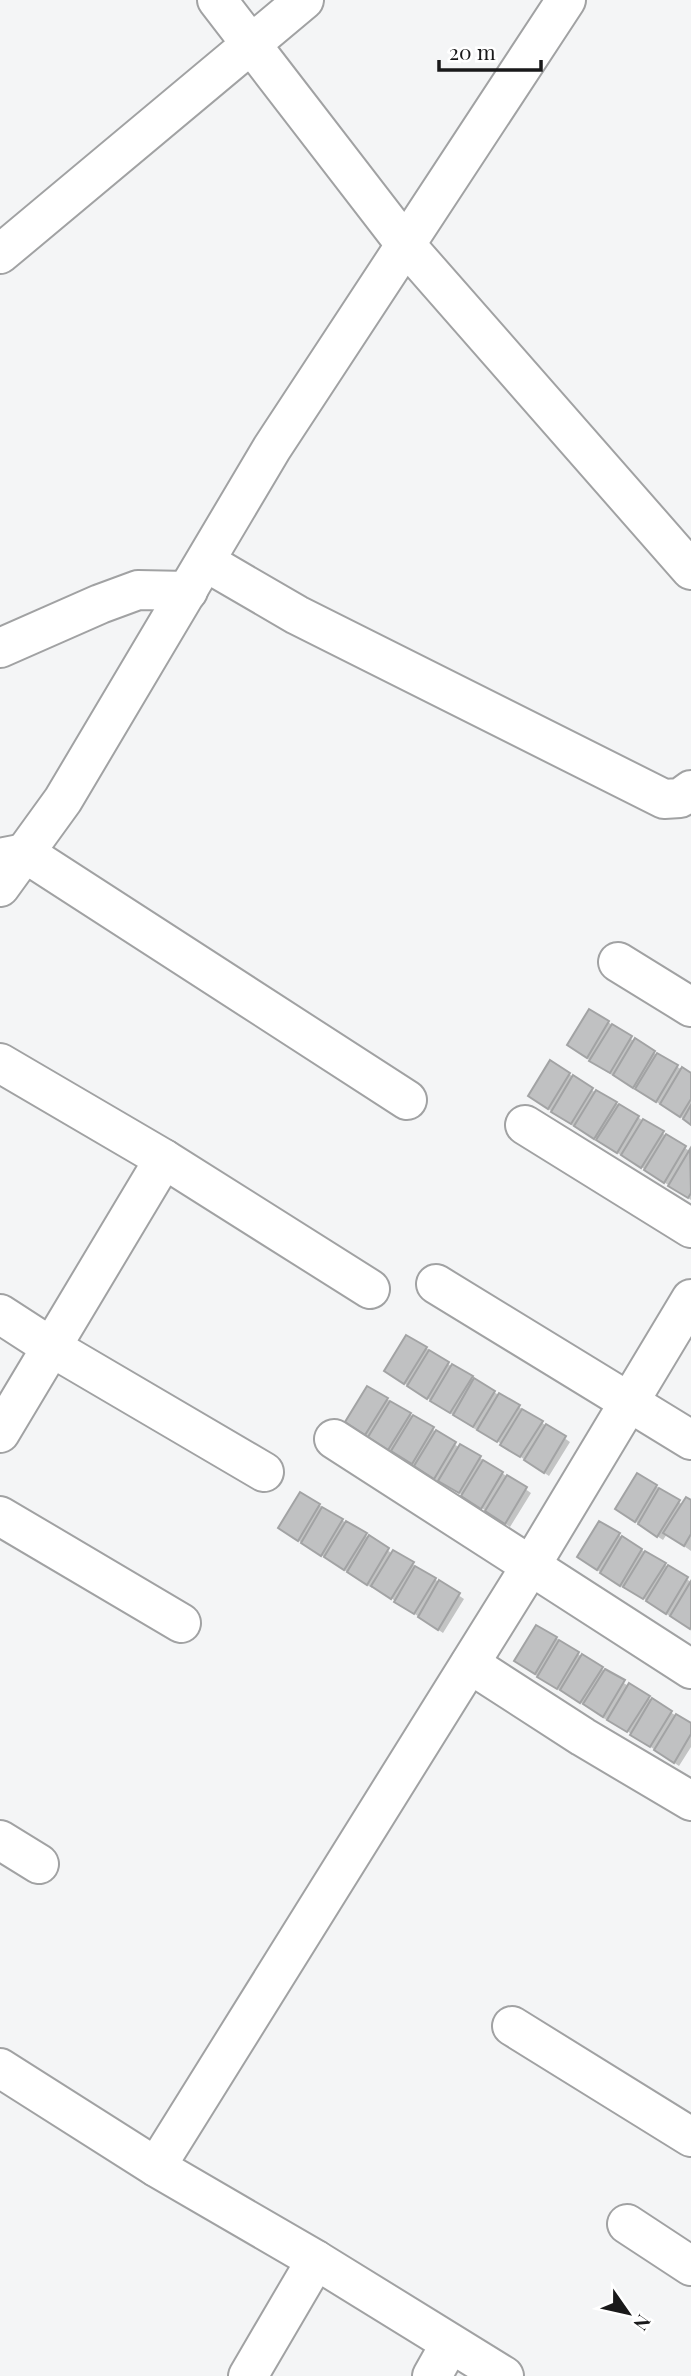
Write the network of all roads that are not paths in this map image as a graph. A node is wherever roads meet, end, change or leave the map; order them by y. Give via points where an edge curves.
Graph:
1 (217, 0) edge
2 (304, 0) edge
3 (566, 0) edge
4 (252, 44) junction
5 (405, 244) junction
6 (0, 254) edge
7 (691, 570) edge
8 (197, 576) junction
9 (0, 648) edge
10 (691, 790) edge
11 (12, 855) edge
12 (0, 887) edge
13 (618, 962) dead end
14 (691, 1007) edge
15 (0, 1063) edge
16 (407, 1100) dead end
17 (525, 1125) dead end
18 (164, 1159) junction
19 (691, 1228) edge
20 (436, 1284) dead end
21 (370, 1289) dead end
22 (691, 1299) edge
23 (0, 1314) edge
24 (51, 1346) junction
25 (629, 1402) junction
26 (0, 1433) edge
27 (334, 1440) dead end
28 (691, 1440) edge
29 (264, 1472) dead end
30 (0, 1516) edge
31 (530, 1567) junction
32 (181, 1623) dead end
33 (470, 1664) junction
34 (691, 1669) edge
35 (691, 1801) edge
36 (0, 1840) edge
37 (39, 1864) dead end
38 (512, 2026) dead end
39 (0, 2068) edge
40 (691, 2137) edge
41 (156, 2166) junction
42 (627, 2224) dead end
43 (316, 2260) junction
44 (691, 2266) edge
45 (450, 2344) junction
46 (248, 2376) edge
47 (432, 2376) edge
48 (504, 2376) edge

1 - 4 street
2 - 4 street
3 - 5 street
4 - 5 street
4 - 6 street
5 - 7 street
5 - 8 street via 272,448
8 - 9 street via 138,590
8 - 10 street via 296,615 664,799 680,799
8 - 11 street via 63,800
11 - 12 street
11 - 16 street
13 - 14 street
15 - 18 street
17 - 19 street
18 - 21 street
18 - 24 street
20 - 25 street
22 - 25 street
23 - 24 street
24 - 26 street
24 - 29 street
25 - 28 street
25 - 31 street
27 - 31 street
30 - 32 street
31 - 33 street
31 - 34 street
33 - 35 street
33 - 41 street
36 - 37 street
38 - 40 street
39 - 41 street
41 - 43 street
42 - 44 street
43 - 45 street
43 - 46 street
45 - 47 street
45 - 48 street

